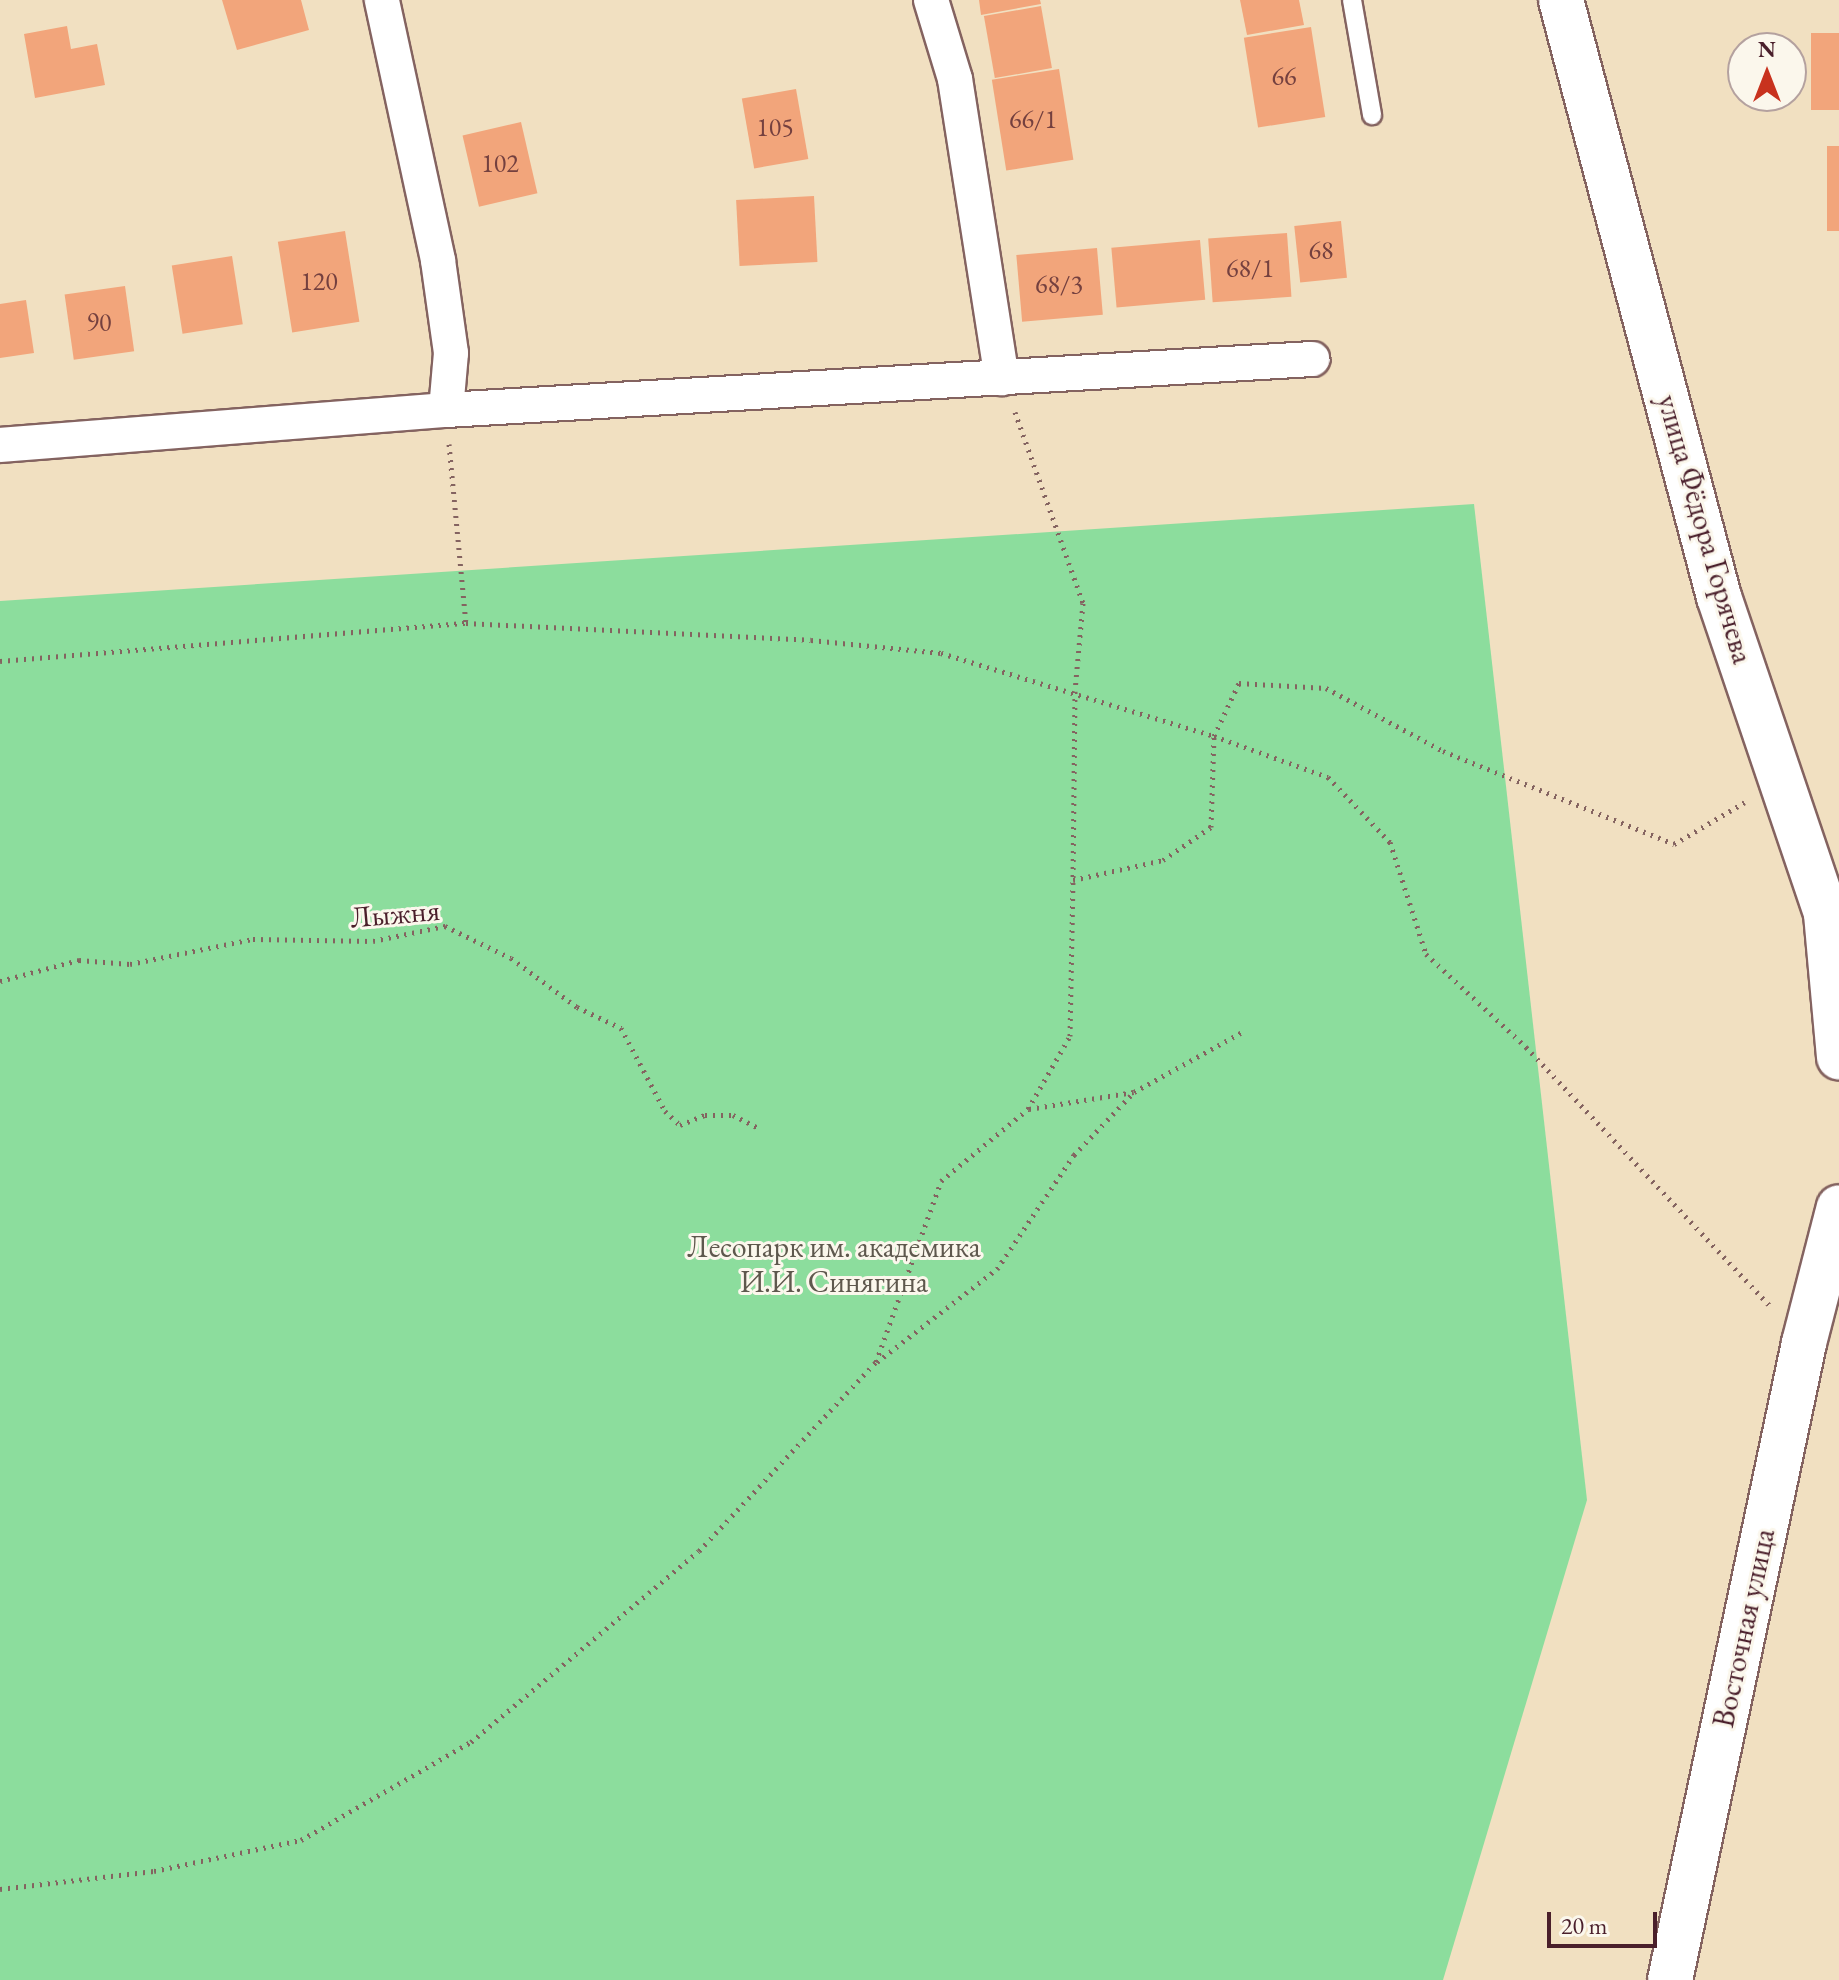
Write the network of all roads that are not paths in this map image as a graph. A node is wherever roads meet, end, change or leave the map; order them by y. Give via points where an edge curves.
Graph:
1 (382, 0) edge
2 (931, 0) edge
3 (1352, 0) edge
4 (1561, 0) edge
5 (1372, 115) dead end
6 (1313, 359) dead end
7 (1002, 378) junction
8 (446, 410) junction
9 (0, 445) edge
10 (1839, 1057) edge
11 (1839, 1207) edge
12 (1832, 1280) edge
13 (1670, 1980) edge

1 - 8 street via 438,260 451,353
2 - 7 street via 955,79
3 - 5 lane
4 - 10 main road, улица Фёдора Горячева via 1719,597 1826,914
6 - 7 street
7 - 8 street
8 - 9 street
11 - 12 main road
12 - 13 main road, Восточная улица via 1804,1343

